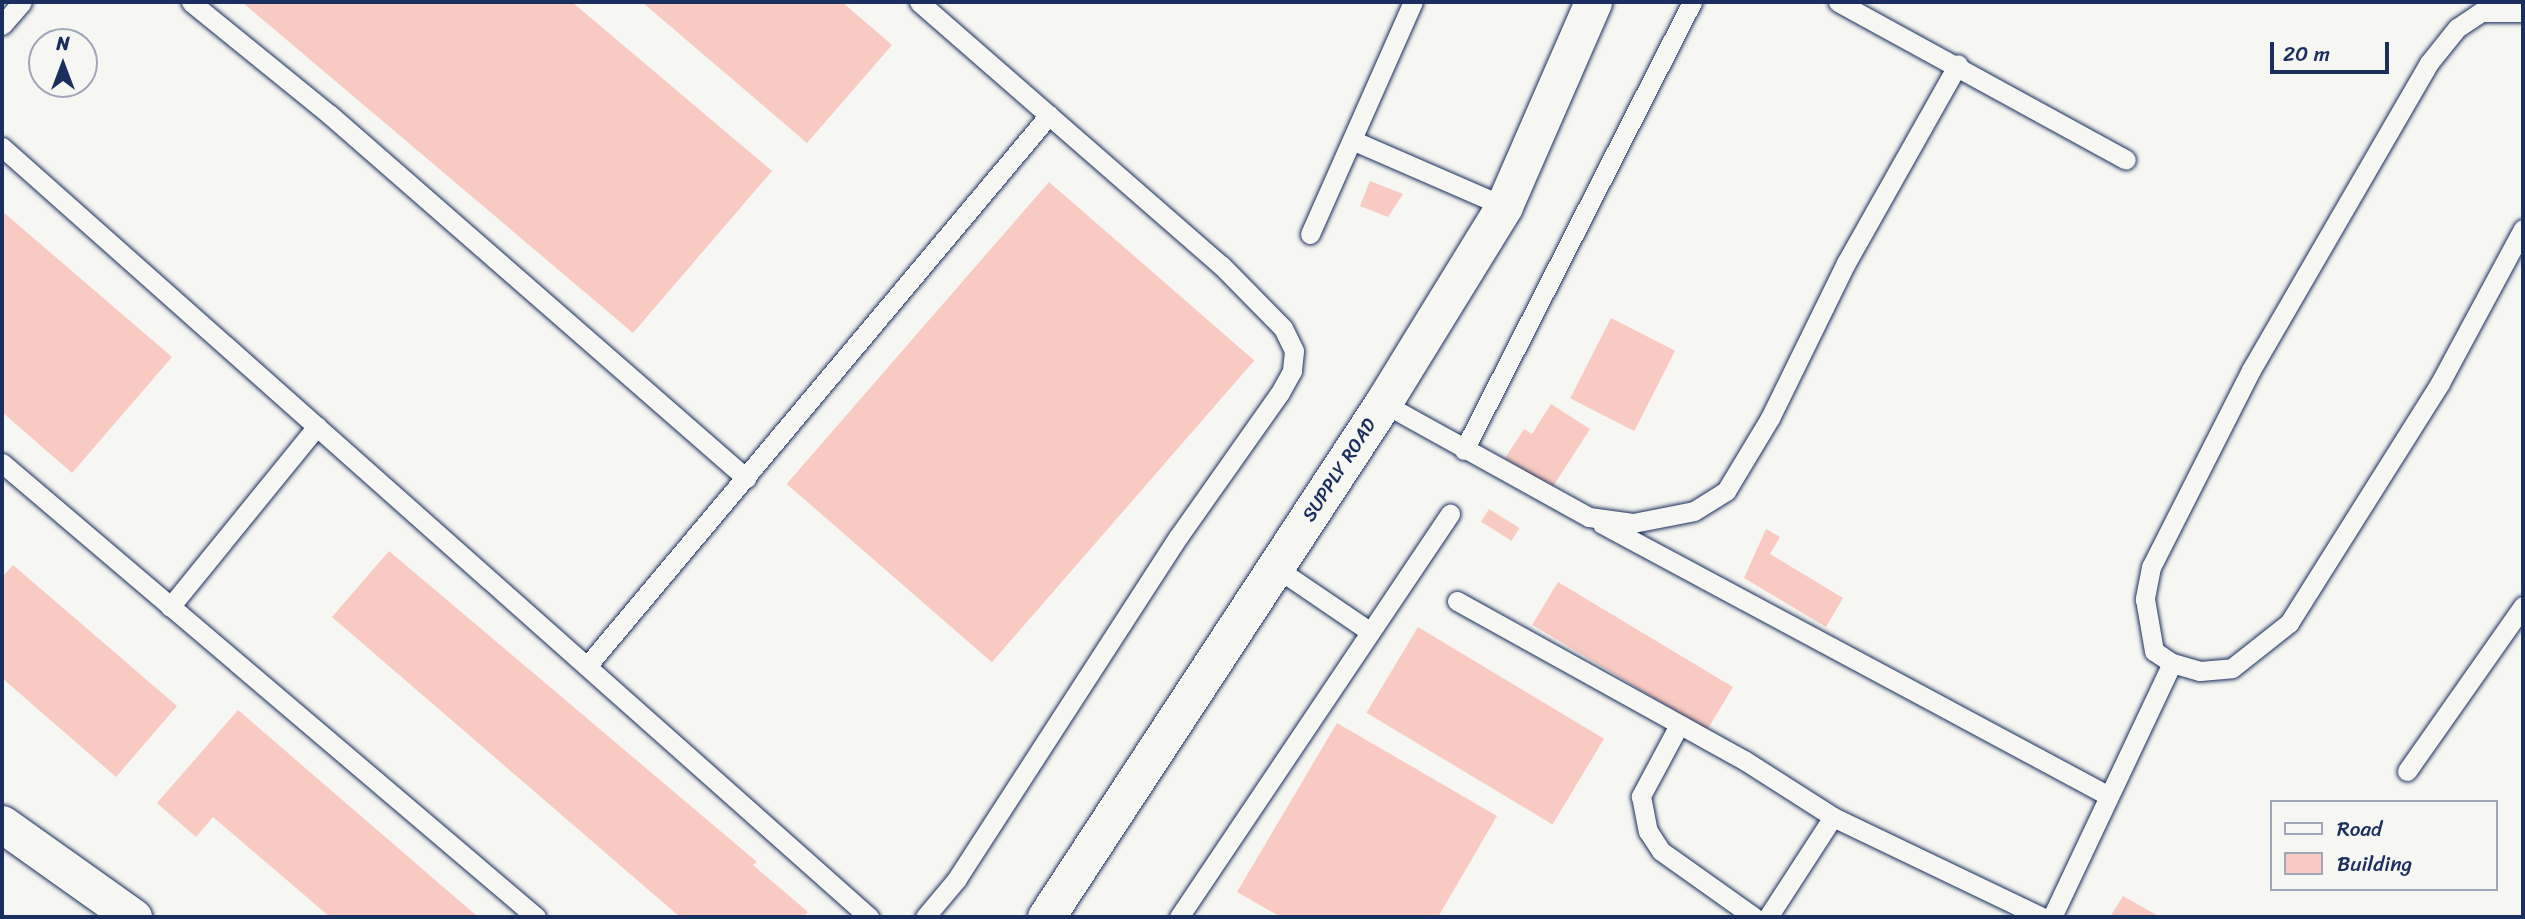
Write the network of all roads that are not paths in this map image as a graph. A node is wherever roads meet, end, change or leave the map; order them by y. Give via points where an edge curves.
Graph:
1 (22, 2) edge
2 (191, 2) edge
3 (919, 2) edge
4 (1413, 2) edge
5 (1593, 2) edge
6 (1692, 2) edge
7 (1838, 2) edge
8 (2523, 12) edge
9 (2, 25) edge
10 (1958, 64) junction
11 (1049, 116) junction
12 (1352, 140) junction
13 (2, 147) edge
14 (2126, 159) dead end
15 (1504, 206) junction
16 (2523, 229) edge
17 (1310, 234) dead end
18 (1383, 403) junction
19 (317, 426) junction
20 (1464, 450) junction
21 (2, 463) edge
22 (746, 478) junction
23 (1450, 514) dead end
24 (1589, 517) junction
25 (1275, 567) junction
26 (1457, 601) dead end
27 (2523, 606) edge
28 (170, 607) junction
29 (1369, 631) junction
30 (2172, 663) junction
31 (587, 666) junction
32 (1679, 725) junction
33 (2407, 771) dead end
34 (2109, 796) junction
35 (1833, 817) junction
36 (2, 824) edge
37 (133, 917) edge
38 (536, 917) edge
39 (869, 917) edge
40 (925, 917) edge
41 (1046, 917) edge
42 (1179, 917) edge
43 (1754, 917) edge
44 (1768, 917) edge
45 (2042, 917) edge
46 (2052, 917) edge

1 - 9 lane
2 - 22 lane via 329,114
3 - 11 lane
4 - 12 lane
5 - 15 street, SUPPLY ROAD
6 - 20 lane
7 - 10 lane
8 - 30 lane via 2481,12 2457,28 2429,64 2251,370 2151,567 2146,626 2154,651
10 - 14 lane
10 - 24 lane via 1846,263 1770,418 1726,491 1665,521 1633,523
11 - 22 lane
11 - 40 lane via 1221,265 1283,328 1294,351 1292,371 957,879
12 - 15 lane
12 - 17 lane
13 - 19 lane
15 - 18 street, SUPPLY ROAD
16 - 30 lane via 2440,383 2289,623 2232,668 2200,671
18 - 20 lane
18 - 25 street, SUPPLY ROAD
19 - 28 lane
19 - 31 lane
20 - 24 lane
21 - 28 lane
22 - 31 lane
23 - 29 lane
24 - 34 lane
25 - 29 lane
25 - 41 street, SUPPLY ROAD
26 - 32 lane
27 - 33 lane
28 - 38 lane
29 - 42 lane
30 - 34 lane
31 - 39 lane
32 - 35 lane
32 - 43 lane via 1641,796 1648,831 1661,851
34 - 46 lane
35 - 44 lane
35 - 45 lane
36 - 37 street

